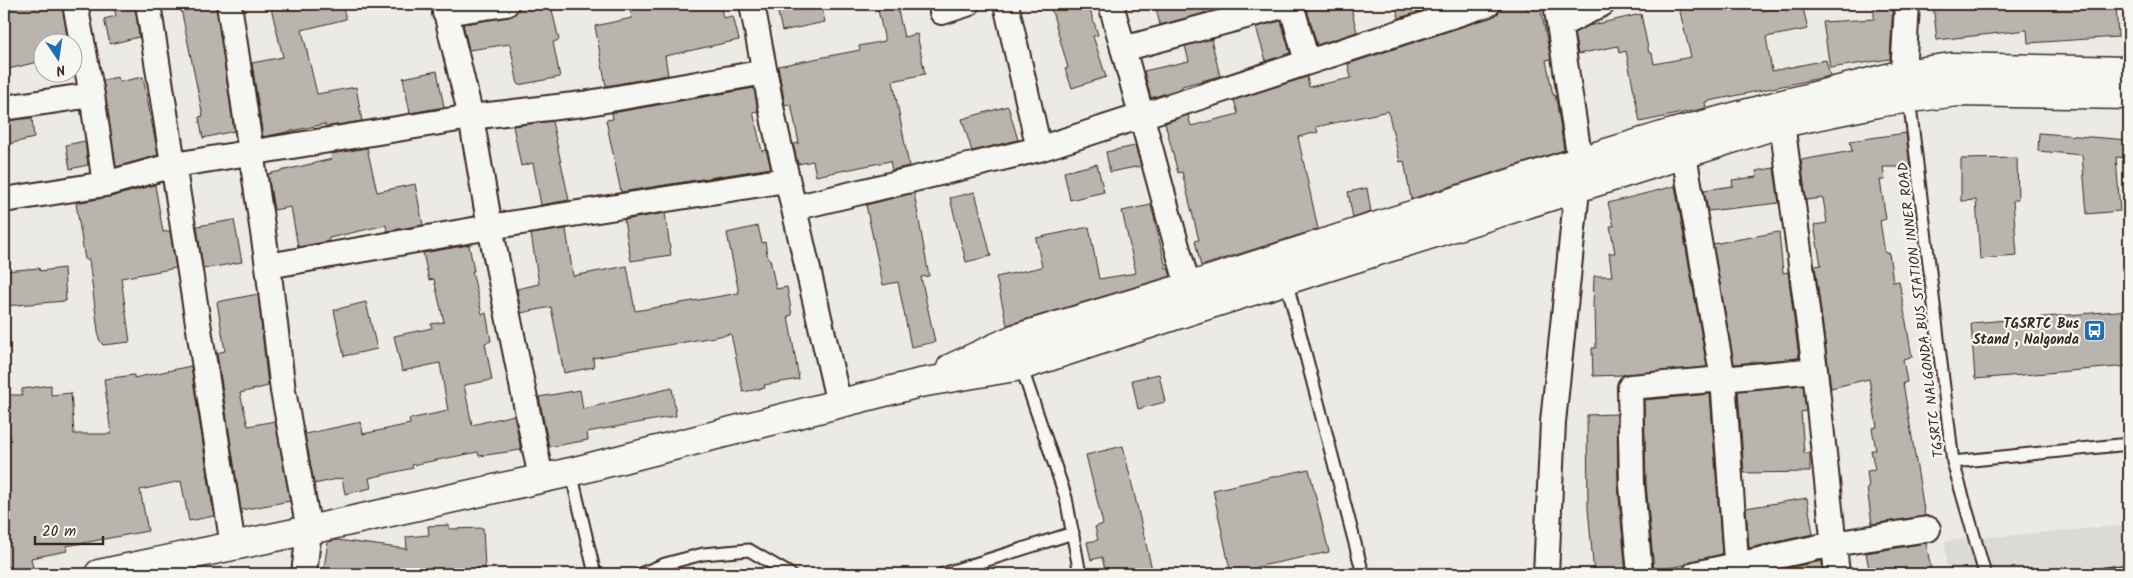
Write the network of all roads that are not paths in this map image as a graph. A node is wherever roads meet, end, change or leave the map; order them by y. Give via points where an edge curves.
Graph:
1 (76, 4) edge
2 (148, 4) edge
3 (229, 4) edge
4 (506, 4) edge
5 (752, 4) edge
6 (967, 4) edge
7 (1006, 4) edge
8 (1111, 4) edge
9 (1290, 4) edge
10 (1602, 4) edge
11 (1907, 4) edge
12 (1479, 5) edge
13 (444, 9) edge
14 (942, 12) dead end
15 (1558, 14) edge
16 (1123, 49) junction
17 (1308, 62) junction
18 (765, 72) junction
19 (2129, 72) edge
20 (1906, 86) junction
21 (92, 94) junction
22 (2129, 95) edge
23 (4, 108) edge
24 (1141, 114) junction
25 (471, 118) junction
26 (1782, 123) junction
27 (1039, 149) junction
28 (251, 152) junction
29 (1684, 155) junction
30 (1580, 161) junction
31 (174, 165) junction
32 (786, 180) junction
33 (105, 184) junction
34 (1576, 189) junction
35 (4, 200) edge
36 (794, 208) junction
37 (490, 227) junction
38 (268, 266) junction
39 (1286, 280) junction
40 (1188, 287) junction
41 (1021, 366) junction
42 (1815, 370) junction
43 (1723, 379) junction
44 (920, 383) junction
45 (839, 404) junction
46 (2129, 444) edge
47 (1953, 462) junction
48 (571, 472) junction
49 (541, 478) junction
50 (1928, 529) dead end
51 (309, 530) junction
52 (1073, 533) junction
53 (1833, 544) junction
54 (233, 546) junction
55 (156, 568) edge
56 (1736, 570) edge
57 (2129, 570) edge
58 (99, 574) edge
59 (304, 574) edge
60 (595, 574) edge
61 (640, 574) edge
62 (790, 574) edge
63 (943, 574) edge
64 (1080, 574) edge
65 (1363, 574) edge
66 (1546, 574) edge
67 (1640, 574) edge
68 (1695, 574) edge
69 (1837, 574) edge
70 (1985, 574) edge
71 (2105, 574) edge

1 - 21 street
2 - 31 street
3 - 28 street
4 - 13 street
5 - 18 street
6 - 14 street
7 - 27 street
8 - 16 street
9 - 16 street
9 - 17 street
10 - 15 street
11 - 20 street
12 - 17 street
13 - 25 street
15 - 30 street
16 - 24 street
17 - 24 street
18 - 25 street via 583,104
18 - 32 street
19 - 20 street via 1951,67
20 - 22 street via 1957,92
20 - 26 street
20 - 30 street via 1688,129
20 - 47 lane, TGSRTC NALGONDA BUS STATION INNER ROAD
21 - 23 street
21 - 33 street
24 - 27 street
24 - 40 street
25 - 28 street
25 - 37 street
26 - 29 street
26 - 42 street
27 - 36 street
28 - 31 street
28 - 38 street
29 - 34 street
29 - 43 street
30 - 34 street
30 - 40 street
31 - 33 street
31 - 54 street
32 - 36 street
32 - 37 street
33 - 35 street
34 - 39 street
34 - 66 street via 1553,422
36 - 45 street
37 - 38 street
37 - 49 street
38 - 51 street via 283,391
39 - 41 street
39 - 65 lane
40 - 44 street via 1014,339
41 - 44 street
41 - 52 lane via 1066,498
42 - 43 street
42 - 53 street
43 - 56 street
43 - 67 street via 1630,387 1632,485
44 - 45 street
45 - 48 street
46 - 47 lane, TGSRTC NALGONDA BUS STATION INNER ROAD
47 - 70 lane
48 - 49 street
48 - 60 lane
49 - 51 street
50 - 53 street
51 - 54 street
51 - 59 street
52 - 63 lane
52 - 64 lane
53 - 56 street
53 - 69 street
54 - 55 street
55 - 58 street
56 - 68 street
57 - 71 lane
61 - 62 lane via 703,554 749,550

